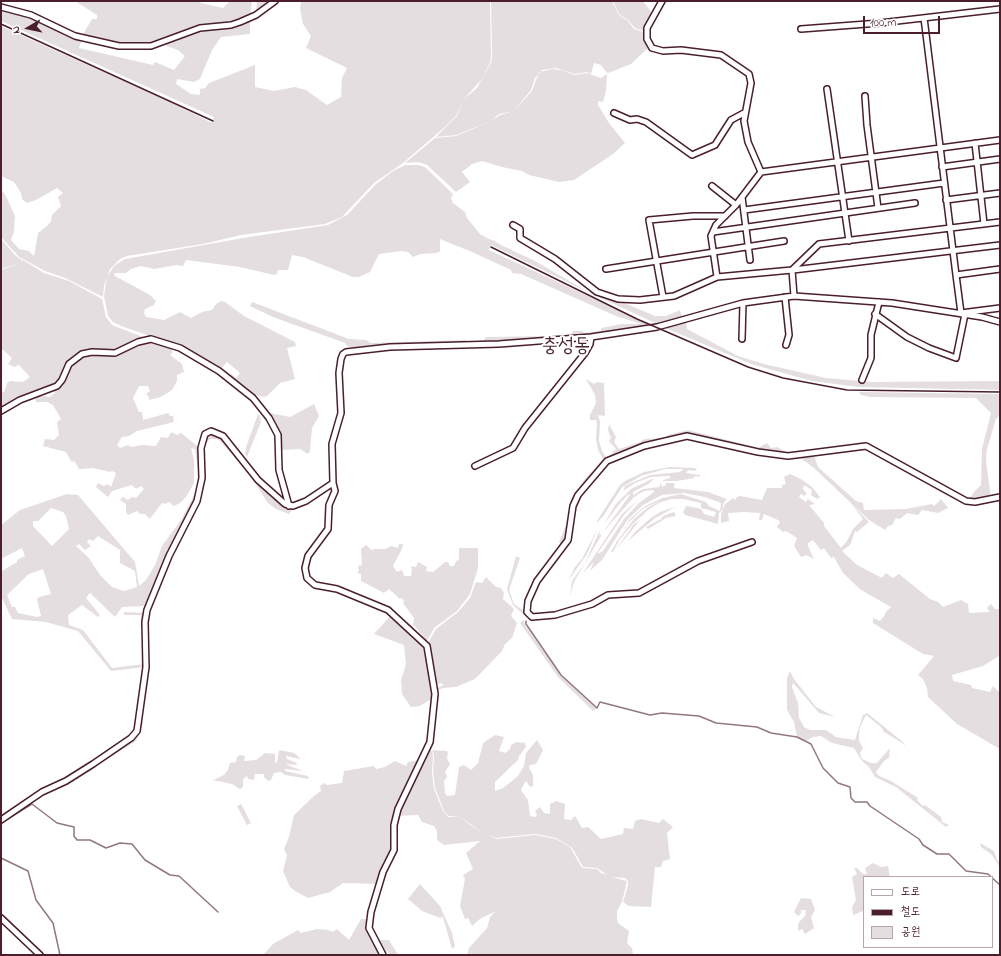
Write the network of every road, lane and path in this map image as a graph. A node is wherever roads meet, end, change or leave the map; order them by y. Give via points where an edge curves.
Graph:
1 (275, 1) edge
2 (662, 1) edge
3 (1, 7) edge
4 (1000, 9) edge
5 (924, 18) junction
6 (801, 29) dead end
7 (827, 89) dead end
8 (865, 96) dead end
9 (614, 113) dead end
10 (744, 113) junction
11 (1000, 140) edge
12 (975, 143) junction
13 (941, 148) junction
14 (872, 157) junction
15 (1000, 159) edge
16 (838, 161) junction
17 (978, 162) junction
18 (942, 167) junction
19 (761, 172) junction
20 (944, 183) junction
21 (712, 186) dead end
22 (876, 193) junction
23 (1000, 193) edge
24 (981, 195) junction
25 (742, 197) junction
26 (843, 197) junction
27 (946, 200) junction
28 (915, 203) dead end
29 (736, 205) junction
30 (878, 208) junction
31 (744, 210) junction
32 (845, 213) junction
33 (725, 216) junction
34 (1000, 222) edge
35 (984, 224) junction
36 (513, 225) dead end
37 (746, 227) junction
38 (950, 229) junction
39 (713, 232) junction
40 (784, 241) dead end
41 (849, 241) junction
42 (1000, 245) edge
43 (748, 246) junction
44 (712, 251) junction
45 (953, 251) junction
46 (750, 260) dead end
47 (657, 261) junction
48 (606, 269) dead end
49 (1000, 269) edge
50 (792, 270) junction
51 (956, 275) junction
52 (716, 277) junction
53 (794, 296) junction
54 (664, 297) junction
55 (785, 297) junction
56 (878, 302) junction
57 (743, 303) junction
58 (1000, 308) edge
59 (875, 314) junction
60 (963, 314) junction
61 (1000, 322) edge
62 (591, 337) junction
63 (742, 339) dead end
64 (786, 345) dead end
65 (862, 380) dead end
66 (1, 411) edge
67 (475, 466) dead end
68 (333, 483) junction
69 (1000, 497) edge
70 (289, 506) junction
71 (752, 542) dead end
72 (1, 820) edge
73 (1, 918) edge
74 (40, 955) edge
75 (383, 955) edge

1 - 3 street via 256,15 240,22 200,28 151,46 119,46 75,36 30,15
2 - 10 street via 647,28 650,46 663,51 681,50 721,55 741,67 749,74 751,80
4 - 5 street
5 - 6 street
5 - 13 street
7 - 16 street
8 - 14 street
9 - 10 street via 630,120 646,122 692,156 715,145 731,120
10 - 19 street via 748,142
11 - 12 street
12 - 13 street
12 - 17 street
13 - 14 street
13 - 18 street
14 - 16 street
14 - 22 street
15 - 17 street
16 - 19 street
16 - 26 street
17 - 18 street
17 - 24 street
18 - 20 street
19 - 25 street
20 - 22 street
20 - 27 street
21 - 29 street
22 - 26 street
22 - 30 street
23 - 24 street
24 - 27 street
24 - 35 street
25 - 29 street
25 - 31 street
26 - 31 street
26 - 32 street
27 - 38 street
28 - 30 street
29 - 33 street
30 - 32 street
31 - 37 street
32 - 37 street
32 - 41 street
33 - 39 street
33 - 47 street via 649,220
34 - 35 street
35 - 38 street
36 - 54 street via 520,230 520,238 555,259 597,292 628,300
37 - 39 street
37 - 43 street
38 - 41 street
38 - 45 street
39 - 44 street
40 - 43 street
41 - 50 street via 819,244
42 - 45 street
43 - 44 street
43 - 46 street
44 - 47 street
44 - 52 street
45 - 50 street
45 - 51 street
47 - 48 street
47 - 54 street
49 - 51 street
50 - 52 street
50 - 53 street
51 - 60 street
52 - 54 street via 674,296
53 - 55 street
53 - 56 street
55 - 57 street
55 - 64 street via 789,335
56 - 59 street
56 - 60 street
57 - 62 street via 657,327
57 - 63 street
58 - 60 street
59 - 60 street via 907,337 956,358
59 - 65 street via 871,335 871,358
60 - 61 street
62 - 67 street via 585,353 525,428 513,448
62 - 68 street via 499,344 390,347 346,352 341,359 339,373 342,413 332,444
66 - 70 street via 20,400 57,386 69,364 82,354 114,353 151,339 180,348 219,370 253,398 269,418 278,435 279,470
68 - 70 street via 306,501
68 - 75 street via 335,491 329,505 328,528 308,556 305,568 307,578 315,586 337,589 388,610 427,646 435,694 430,742 398,809 394,825 394,850 383,872 371,912 370,928
69 - 71 street via 975,502 966,501 866,446 788,456 687,436 644,446 607,461 578,495 573,506 568,540 537,581 528,601 527,612 532,617 555,615 592,604 608,595 639,593 698,561
70 - 72 street via 258,480 223,436 212,431 205,434 201,448 202,478 197,501 169,556 147,610 146,667 137,731 93,764 42,792
73 - 74 street

